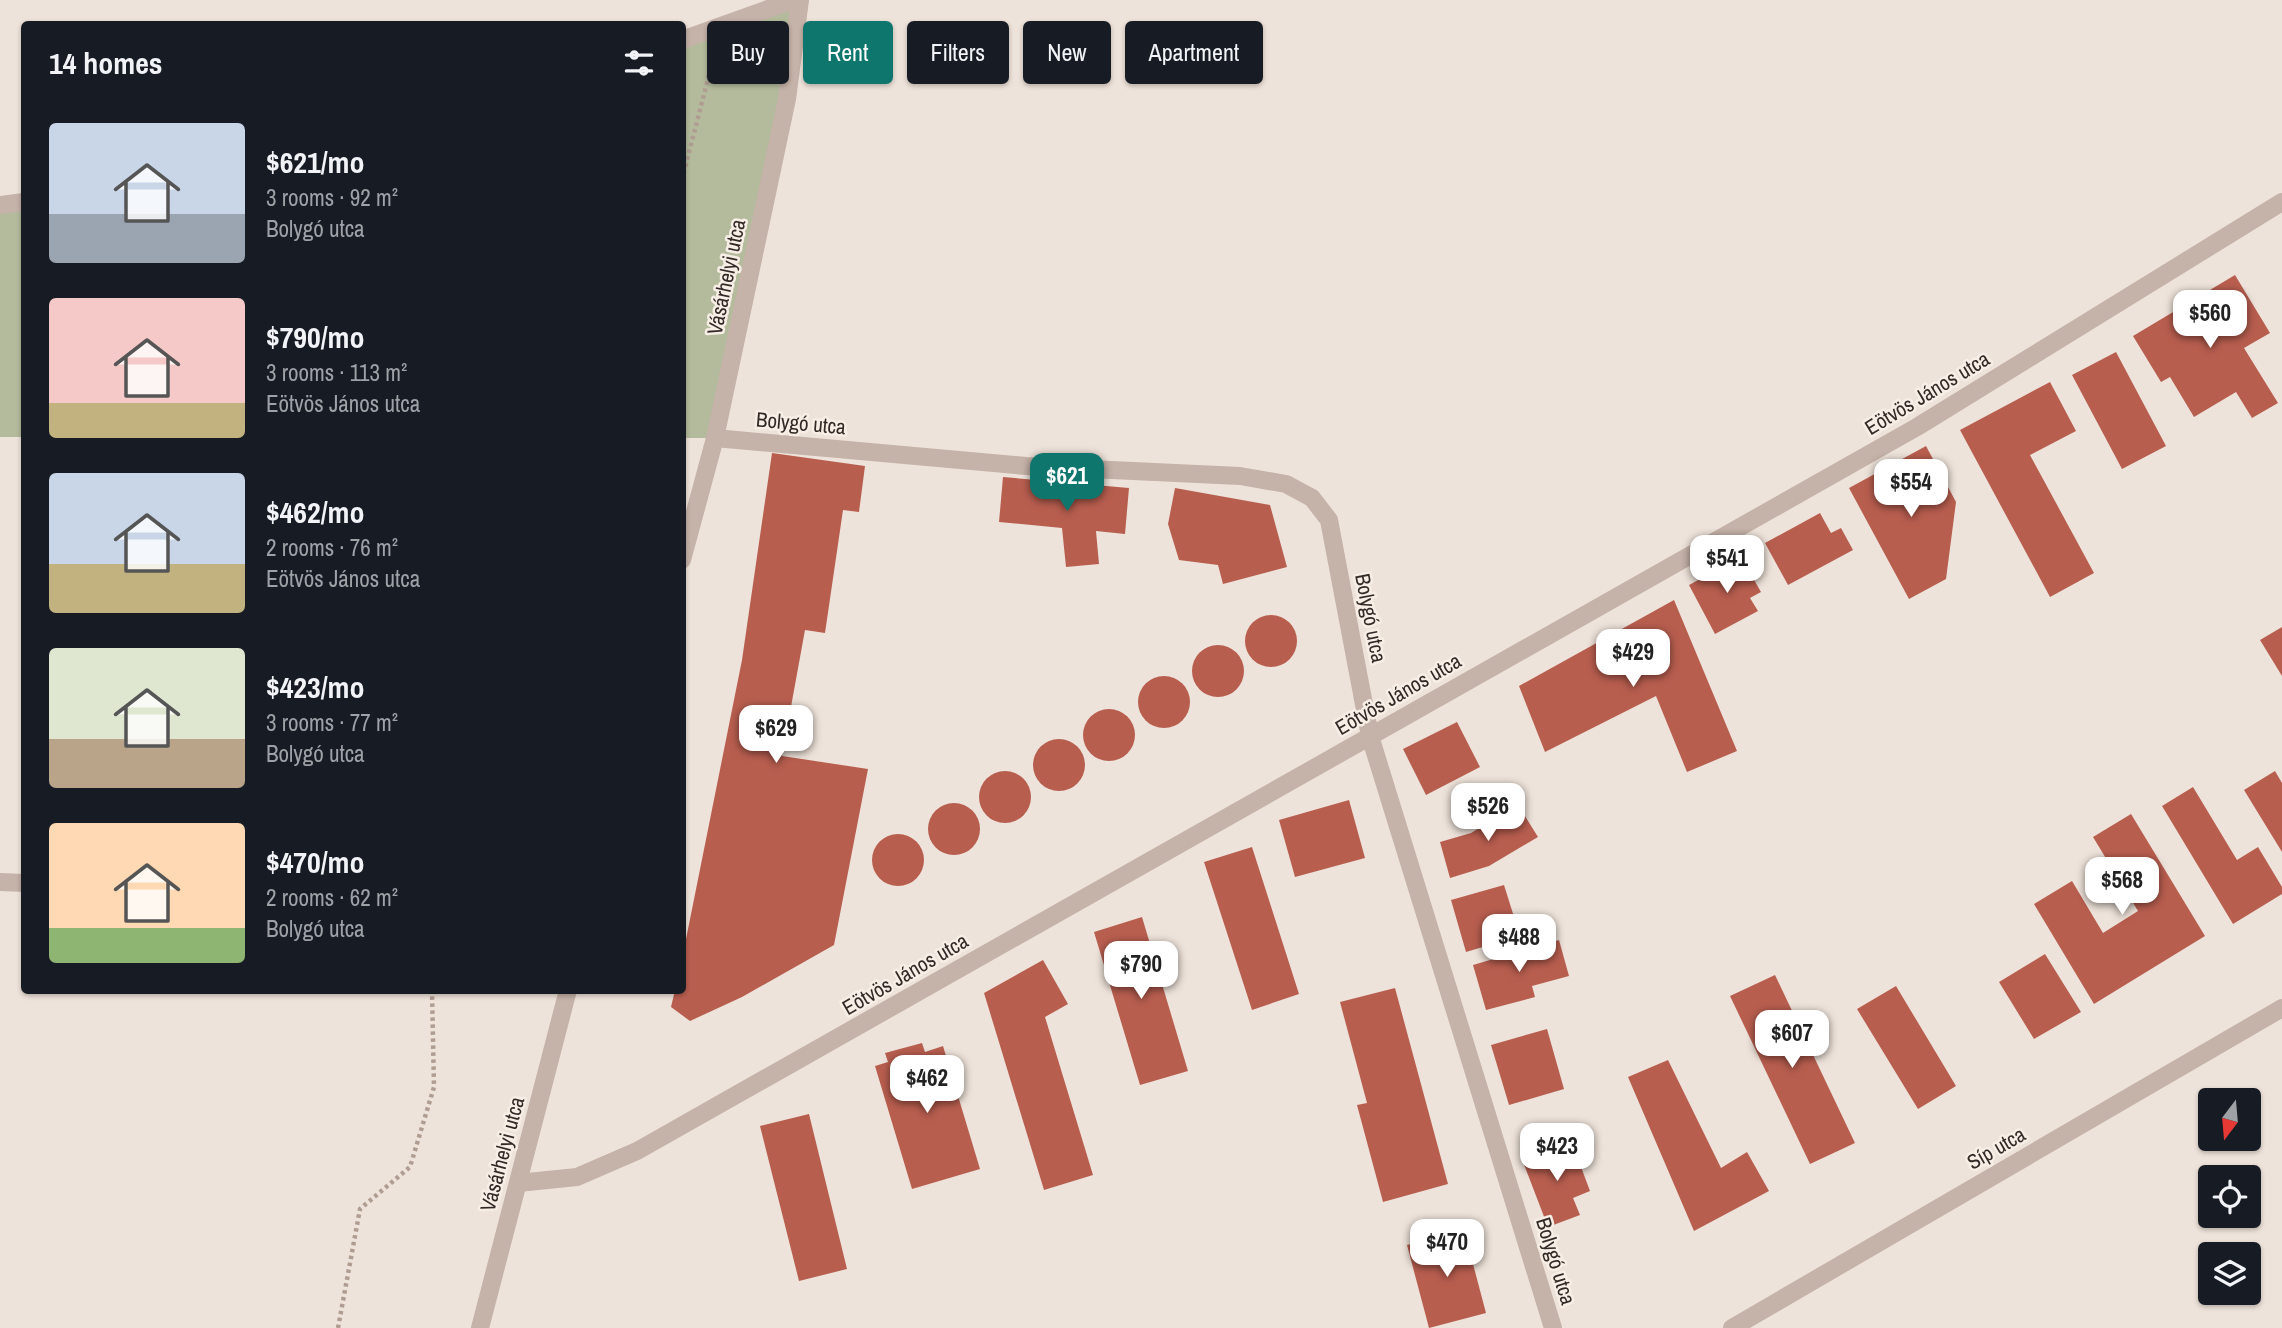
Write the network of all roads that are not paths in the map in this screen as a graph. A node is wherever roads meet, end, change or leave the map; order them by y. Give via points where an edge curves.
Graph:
1 (793, 0) edge
2 (800, 0) edge
3 (686, 39) edge
4 (21, 202) edge
5 (2282, 202) edge
6 (0, 205) edge
7 (715, 438) junction
8 (686, 545) edge
9 (1370, 736) junction
10 (0, 882) edge
11 (21, 883) edge
12 (567, 994) edge
13 (2282, 1007) edge
14 (518, 1183) junction
15 (480, 1328) edge
16 (1553, 1328) edge
17 (1732, 1328) edge

1 - 3 street
2 - 7 street, Vásárhelyi utca via 787,99
4 - 6 street
5 - 9 street, Eötvös János utca via 1917,426
7 - 8 street, Vásárhelyi utca
7 - 9 street, Bolygó utca via 1026,466 1240,476 1286,484 1312,498 1329,520
9 - 14 street, Eötvös János utca via 637,1151 577,1177
9 - 16 street, Bolygó utca
10 - 11 street
12 - 14 street, Vásárhelyi utca
13 - 17 street, Síp utca
14 - 15 street, Vásárhelyi utca

